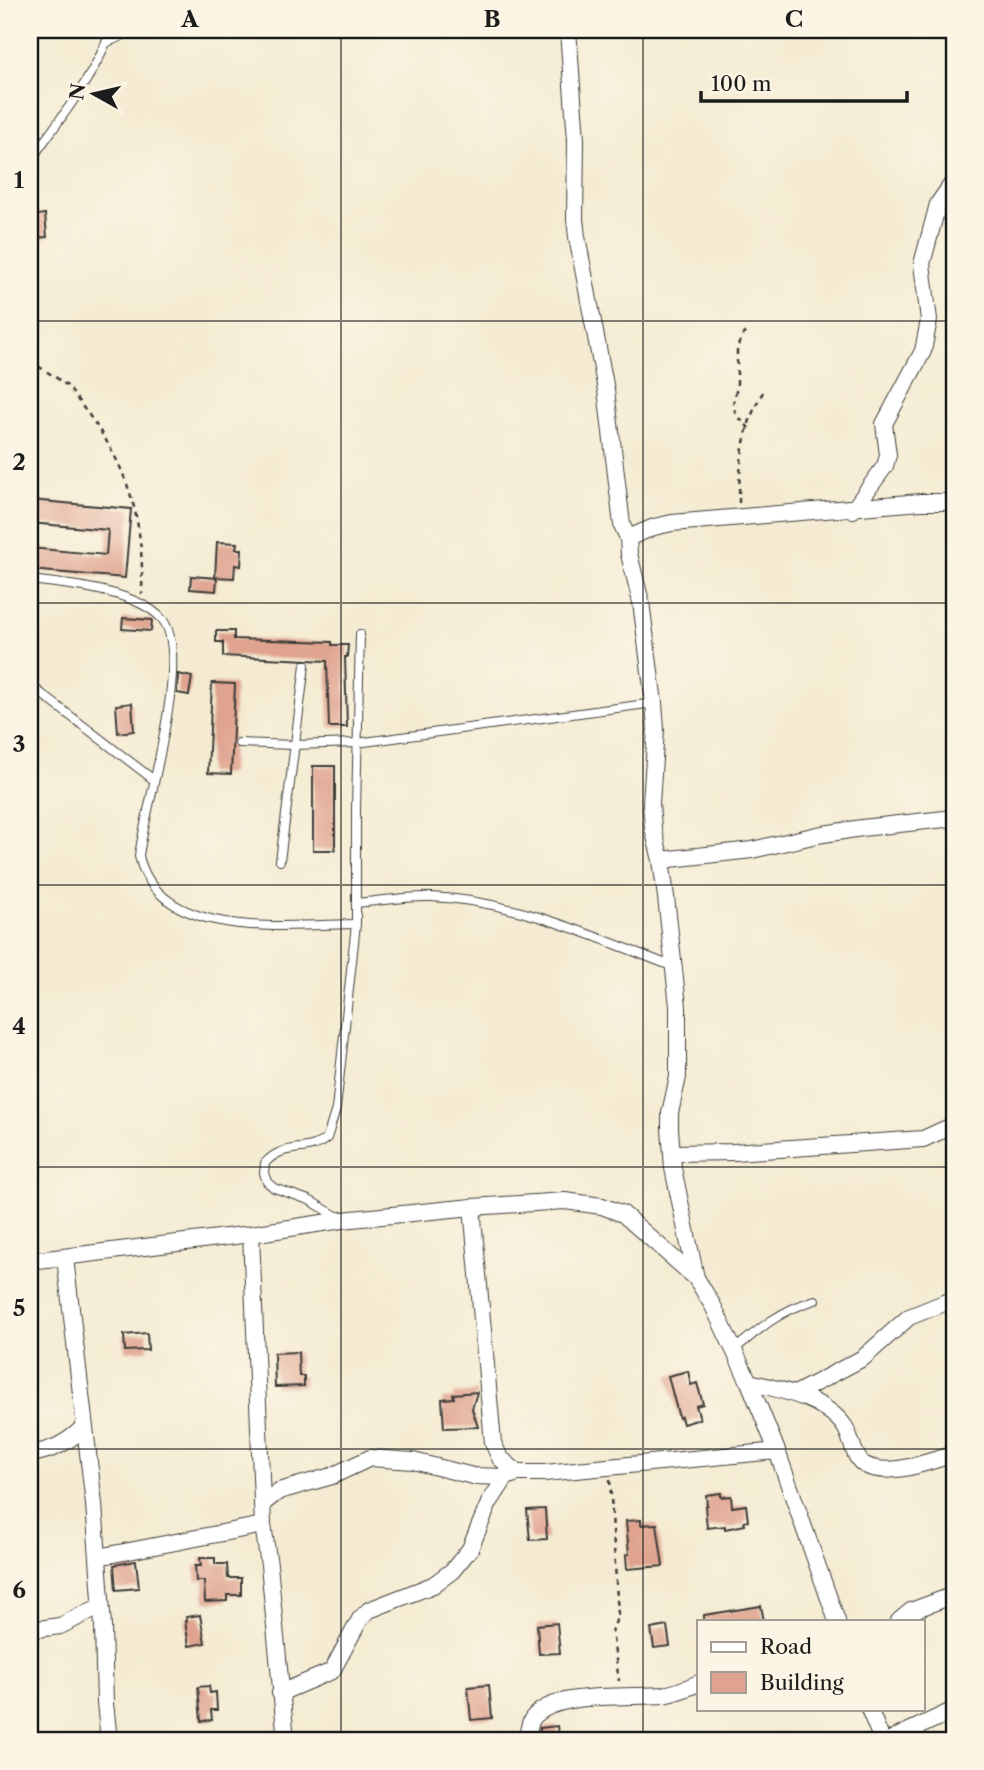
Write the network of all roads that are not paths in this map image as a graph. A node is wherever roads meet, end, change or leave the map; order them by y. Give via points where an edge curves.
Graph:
1 (111, 30) edge
2 (135, 30) edge
3 (568, 30) edge
4 (106, 43) junction
5 (30, 161) edge
6 (954, 181) edge
7 (954, 502) edge
8 (853, 510) junction
9 (628, 538) junction
10 (30, 580) edge
11 (359, 634) dead end
12 (305, 664) dead end
13 (30, 685) edge
14 (654, 703) junction
15 (239, 743) dead end
16 (357, 743) junction
17 (293, 745) junction
18 (154, 780) junction
19 (954, 818) edge
20 (661, 860) junction
21 (280, 861) dead end
22 (356, 903) junction
23 (356, 924) junction
24 (674, 967) junction
25 (954, 1125) edge
26 (673, 1153) junction
27 (472, 1207) junction
28 (342, 1220) junction
29 (251, 1234) junction
30 (65, 1258) junction
31 (30, 1261) edge
32 (696, 1278) junction
33 (954, 1299) edge
34 (815, 1300) dead end
35 (734, 1350) junction
36 (749, 1382) junction
37 (795, 1394) junction
38 (84, 1426) junction
39 (777, 1451) junction
40 (30, 1454) edge
41 (954, 1454) edge
42 (512, 1475) junction
43 (262, 1504) junction
44 (263, 1525) junction
45 (98, 1557) junction
46 (954, 1595) edge
47 (101, 1606) junction
48 (836, 1620) edge
49 (900, 1620) edge
50 (30, 1630) edge
51 (697, 1684) edge
52 (280, 1693) junction
53 (869, 1710) edge
54 (954, 1710) edge
55 (110, 1740) edge
56 (286, 1740) edge
57 (528, 1740) edge
58 (882, 1740) edge
59 (890, 1740) edge

1 - 4 lane
2 - 4 lane
3 - 9 street via 576,140 575,219 606,390 622,525
4 - 5 lane via 79,92
6 - 8 street via 937,204 922,264 929,320 923,351 884,424 886,467
7 - 8 street
8 - 9 street via 672,523
9 - 14 street
10 - 18 lane via 123,596 163,619 172,639 171,688
11 - 16 lane
12 - 17 lane
13 - 18 lane
14 - 16 lane
14 - 20 street via 651,803
15 - 17 lane
16 - 17 lane
16 - 22 lane
17 - 21 lane
18 - 23 lane via 139,856 143,874 155,890 186,911 215,922
19 - 20 street
20 - 24 street
22 - 23 lane
22 - 24 lane via 429,897 491,904 581,931
23 - 28 lane via 333,1123 321,1143 271,1156 264,1173 274,1188 309,1200
24 - 26 street via 679,1057 670,1113
25 - 26 street via 923,1139
26 - 32 street
27 - 28 street
27 - 32 street via 565,1201 602,1206 623,1214
27 - 42 street via 493,1443
28 - 29 street
29 - 30 street
29 - 43 street
30 - 31 street
30 - 38 street
32 - 35 street
33 - 37 street via 909,1317 863,1358
34 - 35 lane via 778,1315
35 - 36 street
36 - 37 street
36 - 39 street
37 - 41 street via 827,1410 846,1428 865,1465 904,1469
38 - 40 street via 60,1447
38 - 45 street
39 - 42 street
39 - 48 street
42 - 43 street via 473,1476 413,1461 370,1458 332,1476 279,1491
42 - 52 street via 489,1503 470,1549 452,1572 424,1589 369,1609 332,1671
43 - 44 street
44 - 45 street
44 - 52 street
45 - 47 street
46 - 49 street via 911,1611
47 - 50 street via 60,1626
47 - 55 street
51 - 57 street via 663,1695 569,1700 538,1713 529,1726
52 - 56 street
53 - 58 street
54 - 59 street

